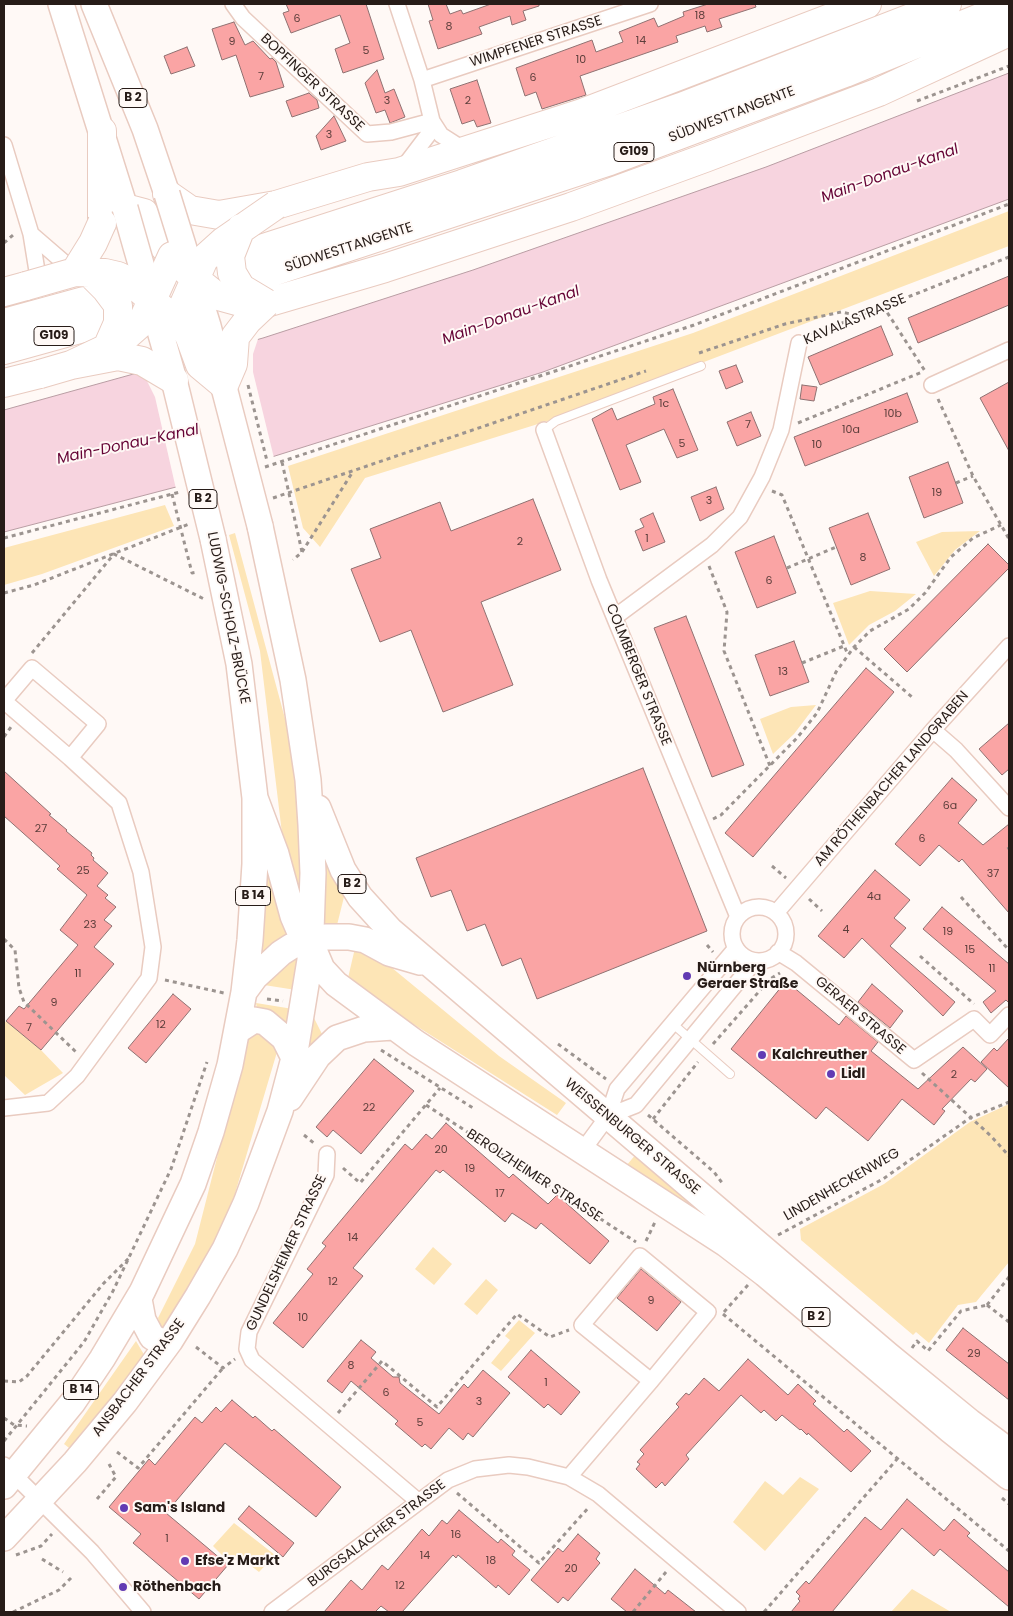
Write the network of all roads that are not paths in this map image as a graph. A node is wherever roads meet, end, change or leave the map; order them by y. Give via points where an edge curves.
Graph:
1 (61, 4) edge
2 (94, 4) edge
3 (233, 4) edge
4 (397, 4) edge
5 (650, 4) edge
6 (867, 4) edge
7 (947, 4) edge
8 (1009, 6) edge
9 (1009, 32) edge
10 (422, 80) junction
11 (432, 121) junction
12 (102, 131) junction
13 (4, 145) edge
14 (466, 151) junction
15 (399, 172) junction
16 (167, 194) junction
17 (276, 205) junction
18 (125, 208) junction
19 (178, 228) junction
20 (31, 234) junction
21 (246, 254) junction
22 (172, 256) junction
23 (82, 272) junction
24 (195, 279) junction
25 (22, 287) edge
26 (152, 300) junction
27 (266, 303) junction
28 (177, 320) junction
29 (4, 323) edge
30 (102, 323) junction
31 (798, 343) road end
32 (4, 350) edge
33 (1009, 350) edge
34 (71, 365) junction
35 (701, 366) dead end
36 (170, 368) junction
37 (4, 383) edge
38 (236, 383) junction
39 (932, 385) road end
40 (544, 430) joint
41 (615, 617) junction
42 (1009, 646) edge
43 (4, 701) edge
44 (933, 730) junction
45 (70, 758) junction
46 (308, 780) junction
47 (254, 798) junction
48 (1009, 808) edge
49 (776, 913) junction
50 (738, 917) junction
51 (311, 943) junction
52 (736, 948) junction
53 (778, 952) junction
54 (755, 961) junction
55 (430, 965) junction
56 (230, 990) junction
57 (1009, 1015) edge
58 (672, 1024) junction
59 (394, 1027) junction
60 (237, 1031) junction
61 (691, 1040) junction
62 (294, 1058) junction
63 (730, 1074) dead end
64 (4, 1108) edge
65 (280, 1111) junction
66 (608, 1116) junction
67 (583, 1150) junction
68 (327, 1154) road end
69 (139, 1299) junction
70 (170, 1341) junction
71 (650, 1381) junction
72 (1009, 1451) edge
73 (7, 1475) edge
74 (569, 1477) junction
75 (1009, 1477) edge
76 (40, 1500) junction
77 (418, 1502) junction
78 (7, 1544) edge
79 (143, 1612) edge
80 (272, 1612) edge
81 (738, 1612) edge

1 - 12 main road, B 2
2 - 16 main road, B 2 via 145,129
3 - 11 street, BOPFINGER STRASSE via 243,18 367,134 391,132
4 - 10 street
5 - 10 street, WIMPFENER STRASSE
6 - 14 highway via 582,113
7 - 21 highway, SÜDWESTTANGENTE / G109 via 672,110 462,184
8 - 21 highway, SÜDWESTTANGENTE / G109 via 845,73 494,201
9 - 27 highway via 879,92 571,207
10 - 11 street
11 - 14 street via 441,135
11 - 15 street via 428,135
12 - 18 main road, B 2
12 - 23 highway, bridge via 102,223
13 - 20 street
14 - 15 highway
15 - 17 highway via 368,177
16 - 17 highway, bridge via 190,210 212,214 231,214
16 - 19 main road, B 2, bridge
17 - 21 highway, bridge
18 - 22 highway via 144,213 154,235
18 - 26 main road, LUDWIG-SCHOLZ-BRÜCKE / B 2, bridge
19 - 22 highway
19 - 24 main road, B 2, bridge
20 - 23 street
20 - 25 street
21 - 24 highway, bridge via 204,259
21 - 27 highway, bridge via 230,256 232,273 241,288
22 - 24 highway, bridge
22 - 26 highway, bridge
23 - 25 highway, bridge
23 - 26 highway, bridge via 118,276 131,282
23 - 30 highway, bridge via 106,289 118,306 118,323
24 - 27 highway, bridge via 228,301
24 - 28 highway, bridge
24 - 38 main road, B 2, bridge
26 - 28 highway, bridge
26 - 30 highway, bridge via 142,322 125,337
26 - 36 main road, LUDWIG-SCHOLZ-BRÜCKE / B 2, bridge
27 - 38 highway, bridge via 235,338 233,364
28 - 36 highway, bridge
28 - 38 highway, bridge via 189,335 200,365
29 - 30 highway, G109
30 - 32 highway, G109
30 - 34 highway, bridge
31 - 41 street, KAVALASTRASSE via 781,430 740,517 704,552
33 - 39 street
34 - 36 highway, bridge via 118,356 131,357 154,367
34 - 37 highway, bridge
35 - 40 lane via 556,421
36 - 47 main road, LUDWIG-SCHOLZ-BRÜCKE / B 2, bridge via 239,664
38 - 46 main road, B 2, bridge via 260,526 293,680
40 - 41 street, COLMBERGER STRASSE
41 - 50 street, COLMBERGER STRASSE
42 - 44 street, AM RÖTHENBACHER LANDGRABEN
43 - 45 street
43 - 45 street via 32,668 98,724
44 - 48 street via 956,750
44 - 49 street, AM RÖTHENBACHER LANDGRABEN
45 - 64 street via 119,803 141,872 153,947 149,978 77,1076 48,1103
46 - 51 main road, ANSBACHER STRASSE via 313,847
46 - 55 main road, WEISSENBURGER STRASSE / B 2 via 335,854 360,897 390,930
47 - 51 main road, B 2 via 276,854 293,916 299,930
47 - 56 main road, B 14 via 253,901
49 - 50 street via 756,907
49 - 53 street via 786,932
50 - 52 street via 732,932
51 - 55 main road via 325,937 349,937
51 - 56 main road via 292,946 255,977
51 - 59 main road, WEISSENBURGER STRASSE / B 2 via 329,977
51 - 62 main road, ANSBACHER STRASSE
52 - 54 street
52 - 58 street
53 - 54 street via 772,958
53 - 57 street, GERAER STRASSE via 796,963 914,1060 974,1019 990,1035
54 - 61 street
55 - 66 main road, WEISSENBURGER STRASSE / B 2
56 - 60 main road, B 14
58 - 61 lane
58 - 66 street via 617,1088
59 - 65 main road via 364,1029 338,1038 318,1056
59 - 67 main road, WEISSENBURGER STRASSE / B 2
60 - 62 main road via 254,1020 265,1022 284,1038
60 - 69 main road, B 14 via 211,1132 193,1184
61 - 63 lane
61 - 66 street via 636,1105
62 - 65 main road, ANSBACHER STRASSE
65 - 70 main road, ANSBACHER STRASSE via 265,1157 229,1240
66 - 67 street
66 - 72 main road, WEISSENBURGER STRASSE / B 2 via 913,1376
67 - 75 main road, WEISSENBURGER STRASSE / B 2 via 745,1258
68 - 77 street, GUNDELSHEIMER STRASSE via 326,1175 248,1332 247,1349 252,1360
69 - 70 main road via 143,1320 152,1337
69 - 73 main road, B 14 via 83,1387
70 - 76 main road, ANSBACHER STRASSE via 125,1402
71 - 71 street via 708,1312 640,1256 582,1325
71 - 74 street
73 - 76 street
74 - 77 street, BURGSALACHER STRASSE via 542,1469 509,1465 475,1469 448,1480
74 - 81 street, BURGSALACHER STRASSE via 598,1494
76 - 78 main road, ANSBACHER STRASSE
76 - 79 street via 92,1552
77 - 80 street, BURGSALACHER STRASSE

